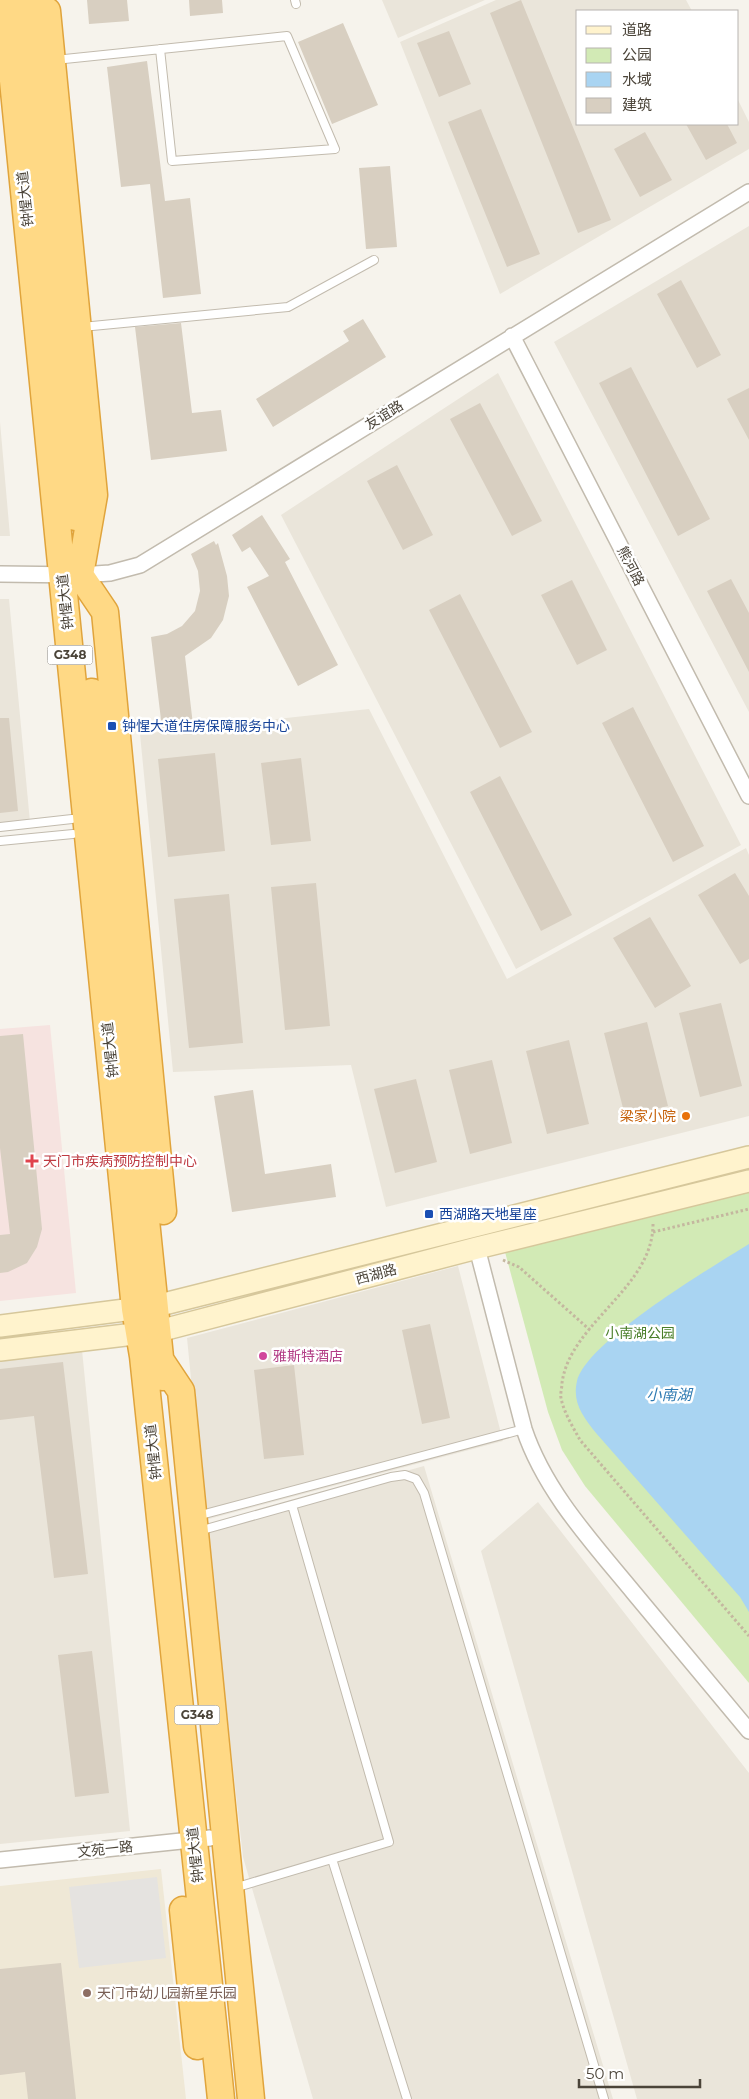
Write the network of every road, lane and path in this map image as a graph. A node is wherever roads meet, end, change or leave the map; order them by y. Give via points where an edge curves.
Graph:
1 (5, 0) edge
2 (27, 0) edge
3 (46, 0) edge
4 (160, 49) junction
5 (42, 61) junction
6 (0, 102) edge
7 (749, 192) edge
8 (374, 260) dead end
9 (67, 328) junction
10 (512, 336) junction
11 (0, 574) edge
12 (71, 575) junction
13 (749, 796) edge
14 (0, 827) edge
15 (73, 827) junction
16 (0, 841) edge
17 (749, 1157) edge
18 (749, 1181) edge
19 (652, 1204) junction
20 (749, 1209) edge
21 (652, 1232) junction
22 (477, 1248) junction
23 (140, 1257) junction
24 (0, 1326) edge
25 (590, 1330) junction
26 (149, 1333) junction
27 (0, 1350) edge
28 (524, 1429) junction
29 (292, 1505) junction
30 (194, 1525) junction
31 (749, 1636) edge
32 (749, 1731) edge
33 (193, 1839) junction
34 (332, 1859) junction
35 (0, 1860) edge
36 (230, 1889) junction
37 (202, 2099) edge
38 (221, 2099) edge
39 (238, 2099) edge
40 (251, 2099) edge
41 (407, 2099) edge
42 (604, 2099) edge

1 - 12 highway, 钟惺大道 / G348
2 - 5 highway
3 - 5 highway
4 - 4 lane via 287,36 335,149 172,161
4 - 5 lane
5 - 9 highway
6 - 12 highway via 36,469
7 - 10 street, 友谊路
8 - 9 lane via 288,307
9 - 12 highway via 94,495
10 - 12 street, 友谊路 via 140,565 110,573
10 - 13 street, 熊河路
11 - 12 street, 友谊路
12 - 15 highway via 53,617
12 - 23 highway, 钟惺大道 / G348
12 - 23 highway via 105,612 164,1208
14 - 15 lane
15 - 16 lane
15 - 23 highway via 110,1224
17 - 26 main road, 西湖路
18 - 19 main road, 西湖路
19 - 21 path
19 - 22 main road, 西湖路
20 - 21 path
21 - 25 path via 644,1261
22 - 25 path via 519,1267
22 - 26 main road, 西湖路
22 - 28 street
23 - 26 highway, 钟惺大道 / G348
24 - 26 main road, 西湖路
25 - 31 path via 564,1368 561,1397 568,1419 580,1440
26 - 27 main road, 西湖路
26 - 30 highway via 180,1391
26 - 33 highway, 钟惺大道 / G348
28 - 30 lane
28 - 32 street via 556,1494 589,1539
29 - 30 lane
29 - 34 lane via 389,1842
29 - 42 lane via 405,1475 416,1479 424,1493
30 - 36 highway
33 - 35 street, 文苑一路
33 - 37 highway
33 - 38 highway, 钟惺大道 / G348
33 - 39 highway, 钟惺大道 / G348
34 - 36 lane
34 - 41 lane
36 - 40 highway

